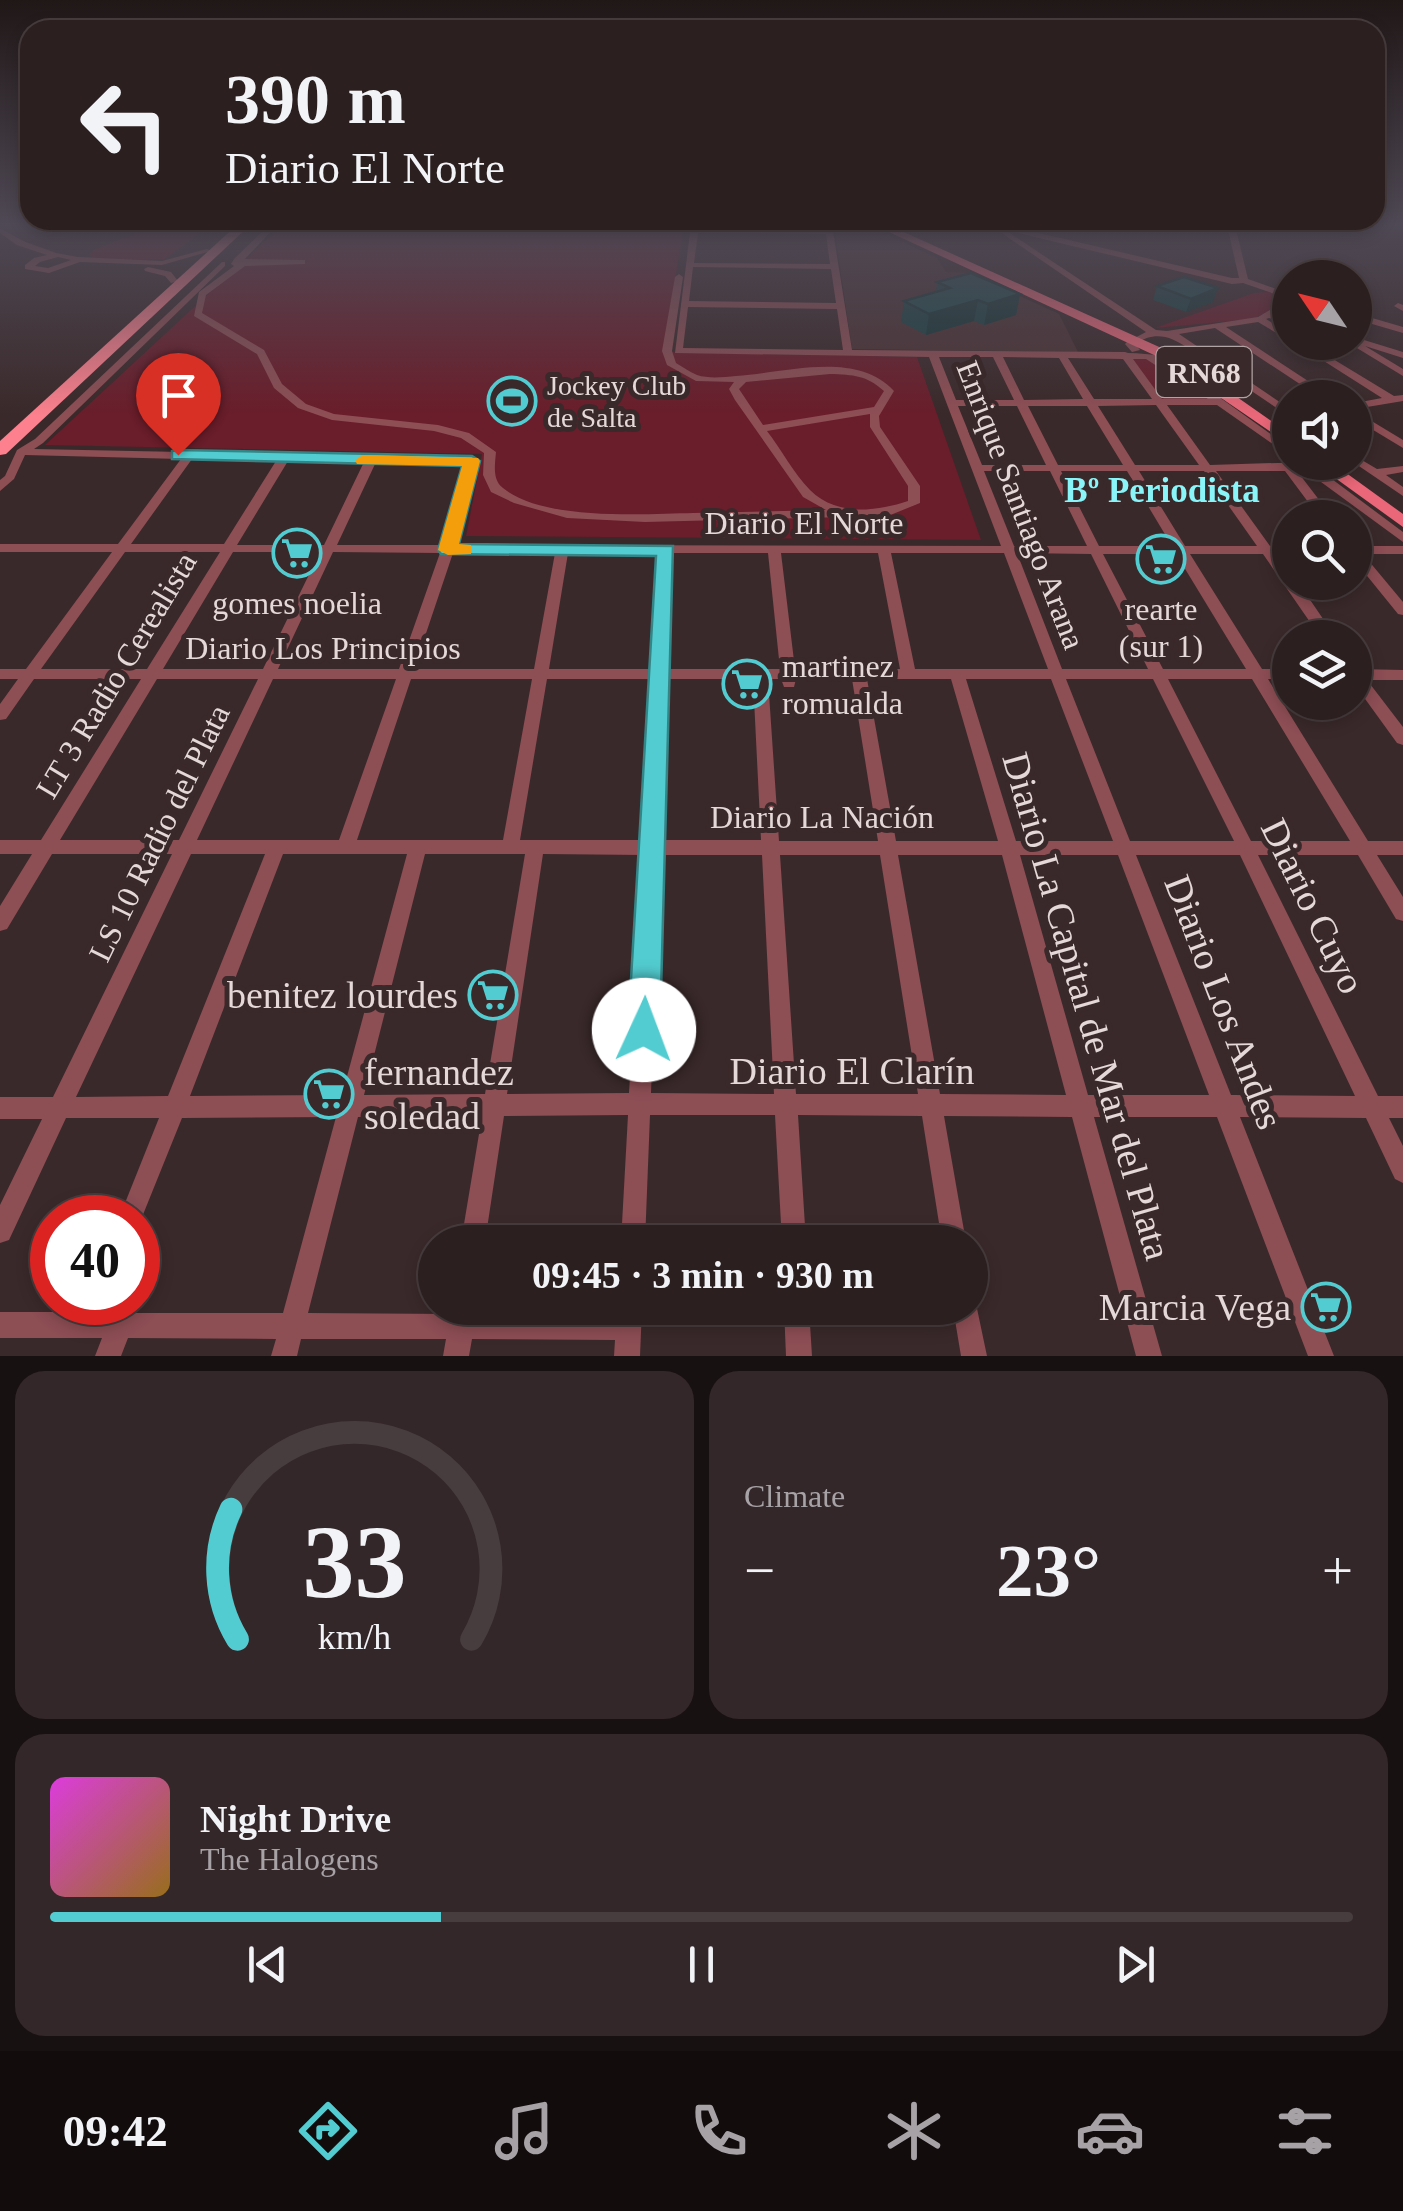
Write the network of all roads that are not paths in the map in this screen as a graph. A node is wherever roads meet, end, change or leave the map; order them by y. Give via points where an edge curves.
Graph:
1 (166, 288) edge
2 (193, 288) edge
3 (198, 288) edge
4 (206, 288) edge
5 (678, 288) edge
6 (689, 288) edge
7 (837, 288) edge
8 (1024, 288) edge
9 (1026, 288) edge
10 (1074, 288) edge
11 (687, 304) junction
12 (840, 306) junction
13 (1272, 312) edge
14 (1265, 317) junction
15 (1272, 318) edge
16 (1372, 321) edge
17 (1103, 323) junction
18 (1272, 323) edge
19 (1218, 326) junction
20 (1403, 330) edge
21 (1177, 334) junction
22 (1140, 340) junction
23 (1372, 347) edge
24 (678, 351) junction
25 (848, 353) junction
26 (1372, 353) edge
27 (933, 354) junction
28 (996, 354) junction
29 (1061, 354) junction
30 (1173, 355) junction
31 (1403, 355) edge
32 (668, 360) junction
33 (1330, 360) edge
34 (1403, 372) edge
35 (697, 378) junction
36 (742, 380) junction
37 (1301, 380) edge
38 (1398, 399) edge
39 (742, 402) junction
40 (1220, 402) junction
41 (953, 403) junction
42 (1022, 403) junction
43 (1092, 403) junction
44 (1161, 403) junction
45 (1372, 403) edge
46 (1272, 405) edge
47 (877, 410) junction
48 (848, 417) junction
49 (1272, 424) edge
50 (1372, 425) edge
51 (875, 426) junction
52 (763, 428) junction
53 (1259, 430) junction
54 (1403, 432) edge
55 (1386, 434) junction
56 (0, 438) edge
57 (1272, 440) edge
58 (1403, 445) edge
59 (1272, 447) edge
60 (0, 450) edge
61 (21, 452) junction
62 (188, 457) junction
63 (283, 459) junction
64 (371, 460) junction
65 (978, 468) junction
66 (1054, 469) junction
67 (1272, 469) edge
68 (1403, 469) edge
69 (1132, 470) junction
70 (1209, 470) junction
71 (1372, 472) edge
72 (1375, 474) junction
73 (1298, 480) edge
74 (1331, 480) edge
75 (1336, 480) edge
76 (1358, 480) edge
77 (0, 487) edge
78 (1403, 492) edge
79 (807, 494) junction
80 (1313, 500) edge
81 (842, 512) junction
82 (1403, 512) edge
83 (785, 514) junction
84 (1403, 522) edge
85 (1403, 538) edge
86 (0, 548) edge
87 (228, 548) junction
88 (122, 549) junction
89 (330, 549) junction
90 (448, 550) junction
91 (562, 550) junction
92 (666, 550) junction
93 (774, 550) junction
94 (884, 550) junction
95 (1009, 550) junction
96 (1097, 550) junction
97 (1182, 550) junction
98 (1268, 550) junction
99 (1272, 550) edge
100 (1403, 550) edge
101 (1372, 551) edge
102 (1272, 556) edge
103 (1372, 573) edge
104 (1403, 611) edge
105 (0, 674) edge
106 (403, 674) junction
107 (30, 675) junction
108 (267, 675) junction
109 (541, 675) junction
110 (909, 675) junction
111 (150, 676) junction
112 (1403, 676) edge
113 (655, 677) junction
114 (1272, 677) edge
115 (1372, 677) edge
116 (788, 678) junction
117 (761, 679) junction
118 (860, 679) junction
119 (958, 679) junction
120 (1159, 679) junction
121 (1259, 679) junction
122 (1061, 680) junction
123 (1372, 680) edge
124 (1272, 681) edge
125 (1403, 684) edge
126 (1372, 698) edge
127 (0, 715) edge
128 (1403, 739) edge
129 (346, 846) junction
130 (0, 847) edge
131 (47, 847) junction
132 (652, 847) junction
133 (771, 847) junction
134 (186, 848) junction
135 (278, 848) junction
136 (418, 848) junction
137 (510, 848) junction
138 (535, 848) junction
139 (890, 848) junction
140 (1009, 848) junction
141 (1128, 848) junction
142 (1246, 848) junction
143 (1366, 848) junction
144 (1403, 848) edge
145 (1403, 912) edge
146 (0, 923) edge
147 (641, 1104) junction
148 (176, 1105) junction
149 (492, 1105) junction
150 (347, 1106) junction
151 (787, 1106) junction
152 (1226, 1106) junction
153 (930, 1107) junction
154 (1080, 1107) junction
155 (1371, 1107) junction
156 (1403, 1107) edge
157 (0, 1108) edge
158 (59, 1108) junction
159 (1403, 1171) edge
160 (140, 1195) edge
161 (474, 1225) edge
162 (635, 1225) edge
163 (793, 1225) edge
164 (951, 1225) edge
165 (0, 1231) edge
166 (418, 1320) edge
167 (30, 1321) edge
168 (0, 1324) edge
169 (115, 1325) edge
170 (461, 1325) edge
171 (630, 1325) edge
172 (798, 1325) edge
173 (969, 1325) edge
174 (119, 1327) junction
175 (292, 1328) junction
176 (108, 1356) edge
177 (284, 1356) edge
178 (456, 1356) edge
179 (628, 1356) edge
180 (799, 1356) edge
181 (974, 1356) edge
182 (1149, 1356) edge
183 (1322, 1356) edge

1 - 56 highway
2 - 60 highway
3 - 61 street via 40,442
4 - 83 street via 197,314 261,352 268,378 294,400 360,422 462,432 489,451 495,489 556,513
5 - 32 street
6 - 11 street
7 - 12 street
8 - 17 main road, RN68
9 - 17 main road, RN68
10 - 22 street
11 - 12 street
11 - 24 street
12 - 25 street
13 - 14 street
14 - 15 street
14 - 18 street
14 - 19 street
16 - 20 street
17 - 22 main road, RN68
19 - 21 street
19 - 37 street
21 - 22 street
21 - 30 street
22 - 29 street
22 - 30 main road, RN68
22 - 30 street
22 - 44 street
23 - 31 street
24 - 25 street
24 - 32 street
25 - 27 street
26 - 34 street
27 - 28 street
27 - 41 street, Enrique Santiago Arana
28 - 29 street
28 - 42 street, Diario Cuyo
29 - 43 street
30 - 40 street
30 - 46 street
30 - 49 main road, RN68
32 - 35 street
33 - 38 street
35 - 36 street
35 - 39 street
36 - 39 street via 734,389
36 - 47 street via 864,373 888,387
38 - 45 street
39 - 52 street
40 - 44 street
40 - 53 street
41 - 42 street
41 - 65 street, Enrique Santiago Arana
42 - 43 street
42 - 66 street, Diario Cuyo
43 - 44 street
43 - 69 street
44 - 70 street
47 - 48 street
47 - 51 street
48 - 51 street
48 - 52 street
50 - 55 street
51 - 81 street via 917,492 914,503 888,512
52 - 79 street
53 - 57 street
53 - 59 street
54 - 55 street
55 - 58 street
61 - 62 street
61 - 77 street
62 - 63 street
62 - 88 street
63 - 64 street
63 - 87 street, LT 3 Radio Cerealista
64 - 89 street, LS 10 Radio del Plata
64 - 90 street via 472,461
65 - 66 street
65 - 95 street, Enrique Santiago Arana
66 - 69 street
66 - 96 street, Diario Cuyo
67 - 70 street
68 - 72 street
69 - 70 street
69 - 97 street
70 - 98 street
71 - 72 street
72 - 78 street
73 - 80 street
74 - 85 street
75 - 84 main road
76 - 82 main road
79 - 81 street
79 - 83 street
81 - 83 street
86 - 88 street, Diario El Norte
87 - 88 street, Diario El Norte
87 - 89 street, Diario El Norte
87 - 111 street, LT 3 Radio Cerealista
88 - 107 street
89 - 90 street, Diario El Norte
89 - 108 street, LS 10 Radio del Plata
90 - 91 street, Diario El Norte
90 - 106 street
91 - 92 street, Diario El Norte
91 - 109 street
92 - 93 street, Diario El Norte
92 - 113 street
93 - 94 street, Diario El Norte
93 - 116 street
94 - 95 street, Diario El Norte
94 - 110 street
95 - 96 street, Diario El Norte
95 - 122 street, Enrique Santiago Arana
96 - 97 street, Diario El Norte
96 - 120 street, Diario Cuyo
97 - 98 street, Diario El Norte
97 - 121 street
98 - 99 street, Diario El Norte
98 - 102 street
100 - 101 street
103 - 104 street
105 - 107 street, Diario Los Principios
106 - 108 street, Diario Los Principios
106 - 109 street, Diario Los Principios
106 - 129 street
107 - 111 street, Diario Los Principios
107 - 127 street
108 - 111 street, Diario Los Principios
108 - 134 street, LS 10 Radio del Plata
109 - 113 street, Diario Los Principios
109 - 137 street
110 - 118 street, Diario Los Principios
110 - 119 street, Diario Los Principios
111 - 131 street, LT 3 Radio Cerealista
112 - 115 street
113 - 117 street, Diario Los Principios
113 - 132 street
114 - 121 street
116 - 117 street, Diario Los Principios
116 - 118 street, Diario Los Principios
117 - 133 street
118 - 119 street, Diario Los Principios
118 - 139 street
119 - 122 street, Diario Los Principios
119 - 140 street, Diario La Capital de Mar del Plata
120 - 121 street, Diario Los Principios
120 - 122 street, Diario Los Principios
120 - 142 street, Diario Cuyo
121 - 124 street
121 - 143 street
122 - 141 street, Diario Los Andes
123 - 125 street
126 - 128 street
129 - 135 street, Diario La Nación
129 - 136 street, Diario La Nación
130 - 131 street, Diario La Nación
131 - 134 street, Diario La Nación
131 - 146 street, LT 3 Radio Cerealista
132 - 133 street, Diario La Nación
132 - 138 street, Diario La Nación
132 - 147 street
133 - 139 street, Diario La Nación
133 - 151 street
134 - 135 street, Diario La Nación
134 - 158 street, LS 10 Radio del Plata
135 - 148 street
136 - 137 street, Diario La Nación
136 - 150 street
137 - 138 street, Diario La Nación
138 - 149 street
139 - 140 street, Diario La Nación
139 - 153 street
140 - 141 street, Diario La Nación
140 - 154 street, Diario La Capital de Mar del Plata
141 - 142 street, Diario La Nación
141 - 152 street, Diario Los Andes
142 - 143 street, Diario La Nación
142 - 155 street, Diario Cuyo
143 - 144 street, Diario La Nación
143 - 145 street
147 - 149 street, Diario El Clarín
147 - 151 street, Diario El Clarín
147 - 162 street
148 - 150 street, Diario El Clarín
148 - 158 street, Diario El Clarín
148 - 160 street
149 - 150 street, Diario El Clarín
149 - 161 street
150 - 175 street
151 - 153 street, Diario El Clarín
151 - 163 street
152 - 154 street, Diario El Clarín
152 - 155 street, Diario El Clarín
152 - 183 street, Diario Los Andes
153 - 154 street, Diario El Clarín
153 - 164 street
154 - 182 street, Diario La Capital de Mar del Plata
155 - 156 street, Diario El Clarín
155 - 159 street, Diario Cuyo
157 - 158 street, Diario El Clarín
158 - 165 street, LS 10 Radio del Plata
166 - 175 street
167 - 168 street
169 - 174 street
170 - 178 street
171 - 179 street
172 - 180 street
173 - 181 street
174 - 175 street
174 - 176 street
175 - 177 street

